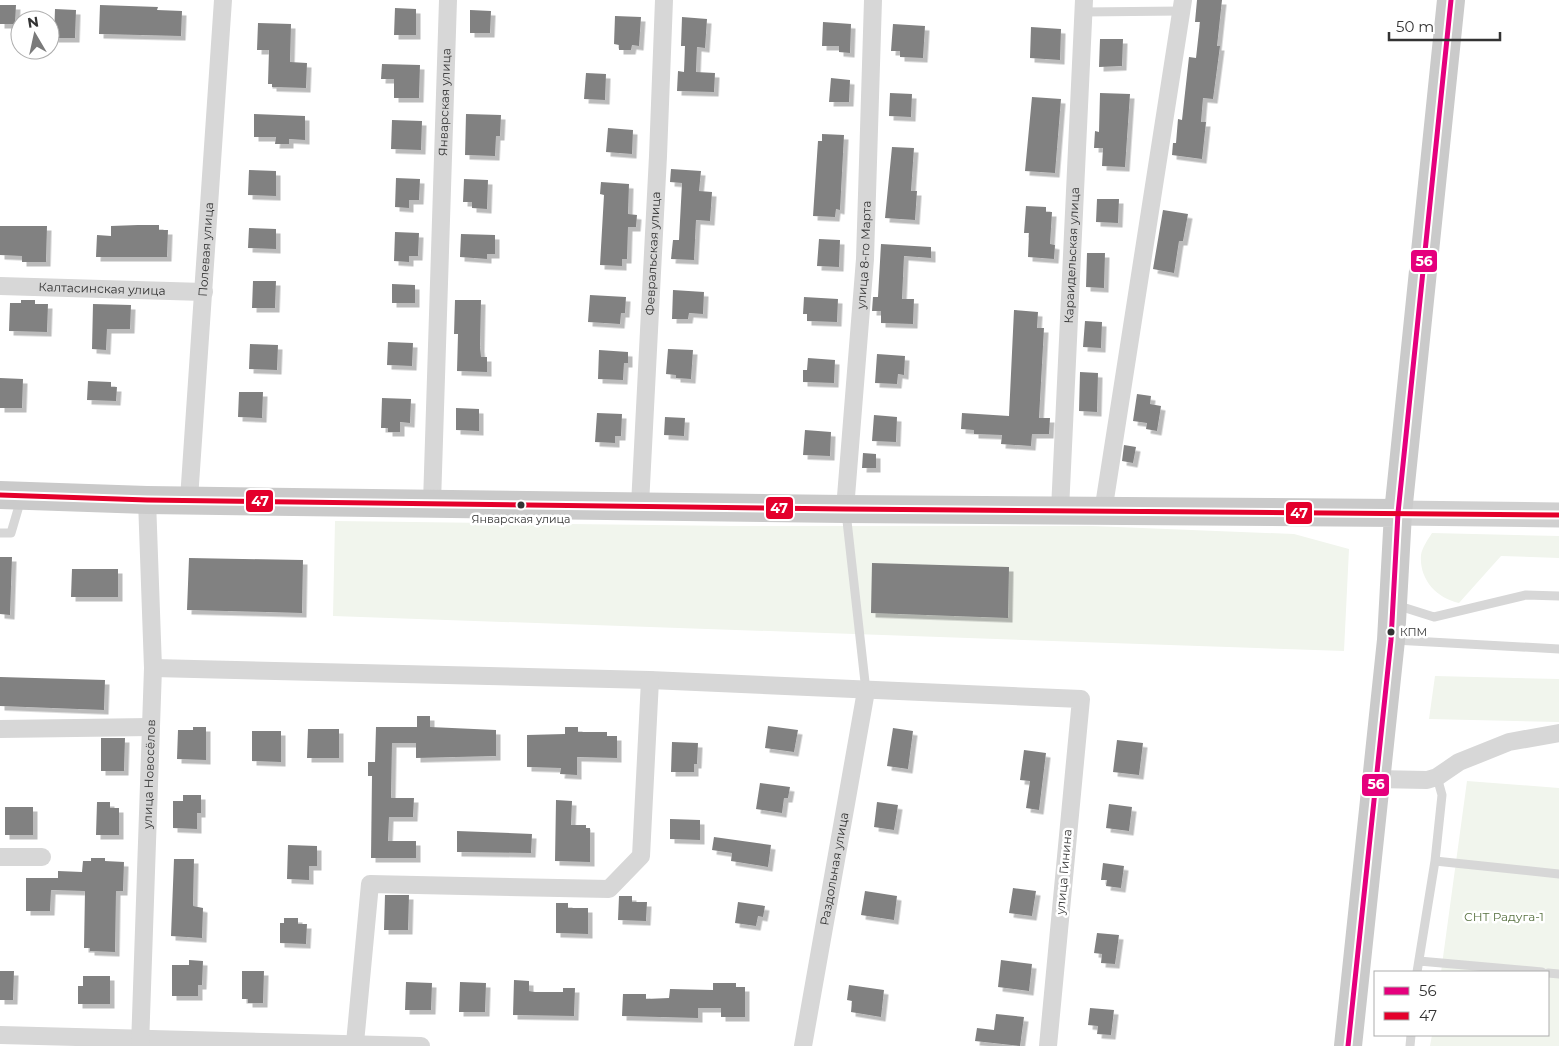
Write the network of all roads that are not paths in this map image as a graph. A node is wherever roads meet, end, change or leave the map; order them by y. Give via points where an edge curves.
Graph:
1 (223, 0) edge
2 (448, 0) edge
3 (664, 0) edge
4 (873, 0) edge
5 (1451, 0) edge
6 (1084, 6) edge
7 (1183, 6) edge
8 (0, 286) edge
9 (204, 292) junction
10 (11, 495) edge
11 (189, 499) junction
12 (147, 500) junction
13 (432, 503) junction
14 (640, 505) junction
15 (845, 509) junction
16 (1060, 510) junction
17 (1104, 512) junction
18 (1398, 513) junction
19 (1559, 515) edge
20 (0, 533) edge
21 (1559, 596) edge
22 (1393, 604) junction
23 (1391, 640) junction
24 (1559, 649) edge
25 (153, 668) junction
26 (650, 680) junction
27 (866, 690) junction
28 (151, 727) junction
29 (0, 728) edge
30 (1559, 733) edge
31 (1437, 777) junction
32 (1375, 779) junction
33 (0, 856) edge
34 (42, 856) dead end
35 (1435, 861) junction
36 (1559, 874) edge
37 (1419, 961) junction
38 (1418, 971) edge
39 (1531, 971) edge
40 (0, 1035) edge
41 (71, 1041) edge
42 (139, 1042) edge
43 (355, 1043) junction
44 (421, 1046) edge
45 (803, 1046) edge
46 (1048, 1046) edge
47 (1348, 1046) edge

1 - 9 street, Полевая улица
2 - 13 street, Январская улица
3 - 14 street, Февральская улица
4 - 15 street, улица 8-го Марта via 865,259
5 - 18 main road
6 - 7 lane
6 - 16 street, Караидельская улица
7 - 17 street
8 - 9 street, Калтасинская улица
9 - 11 street, Полевая улица
10 - 12 main road
10 - 20 lane via 11,533
11 - 12 main road
11 - 13 main road
12 - 25 street, улица Новосёлов
13 - 14 main road
14 - 15 main road
15 - 16 main road
15 - 27 lane
16 - 17 main road
17 - 18 main road
18 - 19 main road
18 - 22 main road
21 - 22 lane via 1526,595 1434,617
22 - 23 main road
23 - 24 lane
23 - 32 main road
25 - 26 street
25 - 28 street, улица Новосёлов
26 - 27 street
26 - 43 street via 641,856 609,889 370,884
27 - 45 street, Раздольная улица
27 - 46 street, улица Гинина via 1081,699
28 - 29 street
28 - 42 street, улица Новосёлов
30 - 31 street via 1509,742 1459,762
31 - 32 street via 1427,780
31 - 35 lane via 1442,795
32 - 47 main road
33 - 34 street
35 - 36 lane
35 - 37 lane
37 - 38 lane
37 - 39 lane
40 - 41 street
41 - 42 street
42 - 43 street
43 - 44 street

